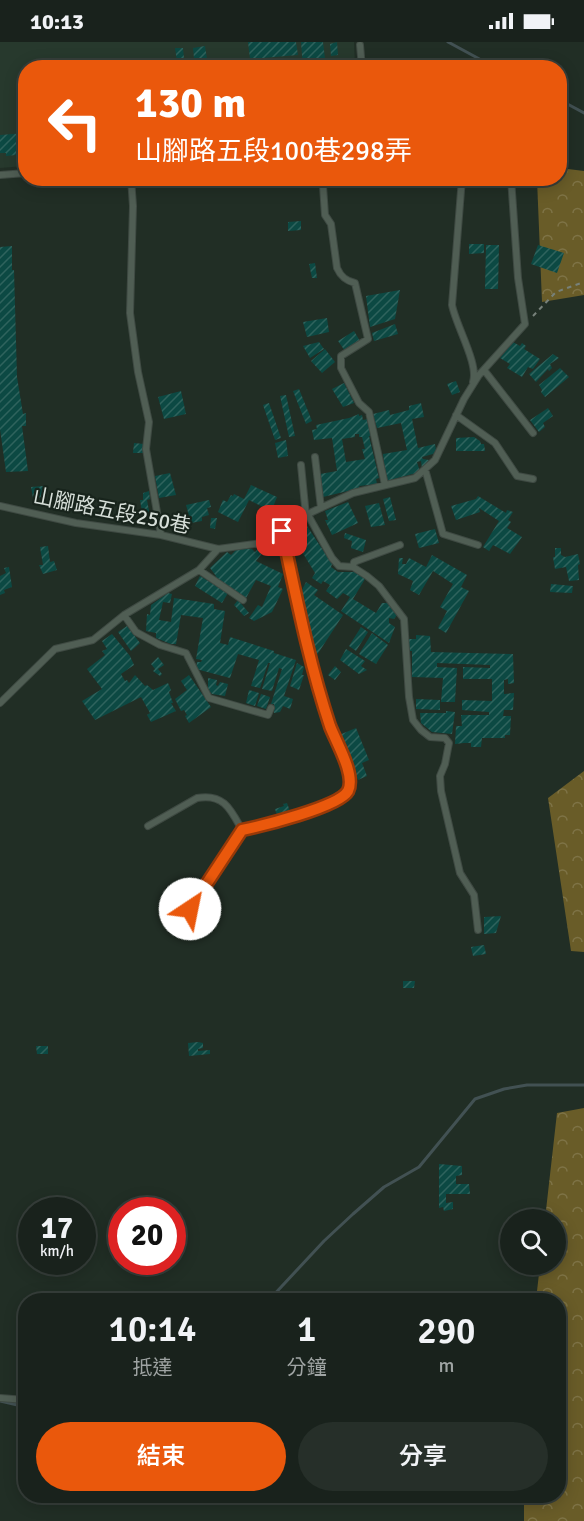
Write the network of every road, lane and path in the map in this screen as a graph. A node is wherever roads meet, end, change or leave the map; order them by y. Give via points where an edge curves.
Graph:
1 (360, 45) dead end
2 (361, 60) edge
3 (18, 174) edge
4 (0, 175) edge
5 (131, 186) edge
6 (323, 186) edge
7 (461, 186) edge
8 (512, 186) edge
9 (584, 282) edge
10 (525, 324) junction
11 (484, 370) junction
12 (471, 388) junction
13 (456, 415) junction
14 (533, 433) dead end
15 (315, 457) dead end
16 (301, 465) dead end
17 (425, 469) junction
18 (533, 479) dead end
19 (385, 485) junction
20 (0, 506) edge
21 (321, 508) junction
22 (307, 516) junction
23 (282, 531) junction
24 (161, 535) junction
25 (478, 544) dead end
26 (400, 545) dead end
27 (218, 549) junction
28 (353, 567) junction
29 (199, 570) junction
30 (243, 600) dead end
31 (124, 615) junction
32 (0, 703) edge
33 (271, 708) dead end
34 (148, 826) dead end
35 (242, 830) junction
36 (190, 909) dead end
37 (478, 930) dead end
38 (0, 1398) edge
39 (18, 1399) edge

1 - 2 lane
3 - 4 lane
5 - 24 lane via 130,313 149,422 146,449
6 - 19 lane via 337,268 347,281 355,283 368,339 341,356 341,368 359,402 369,412
7 - 12 lane via 452,305 471,357 475,375
8 - 10 lane
9 - 10 path via 556,292
10 - 11 lane
11 - 12 lane
11 - 14 lane
12 - 13 lane
13 - 17 lane via 435,460
13 - 18 lane via 495,443 518,476
15 - 21 lane
16 - 22 lane
17 - 19 lane via 415,478
17 - 25 lane via 443,534
19 - 21 lane via 353,493
20 - 24 lane, 山腳路五段250巷 via 76,523
21 - 22 lane
22 - 23 lane
22 - 28 lane via 339,566
23 - 27 lane via 262,543
23 - 35 lane via 308,648 350,783 340,798 285,820
24 - 27 lane, 山腳路五段250巷
26 - 28 lane via 354,562
27 - 29 lane
28 - 37 lane via 379,586 404,619 413,720 430,737 445,738 449,743 440,776 441,791 460,873 474,895
29 - 30 lane
29 - 31 lane
31 - 32 lane via 93,640 55,649
31 - 33 lane via 136,632 186,653 209,699 268,715
34 - 35 lane via 197,798 206,797 231,809
35 - 36 lane
38 - 39 lane

